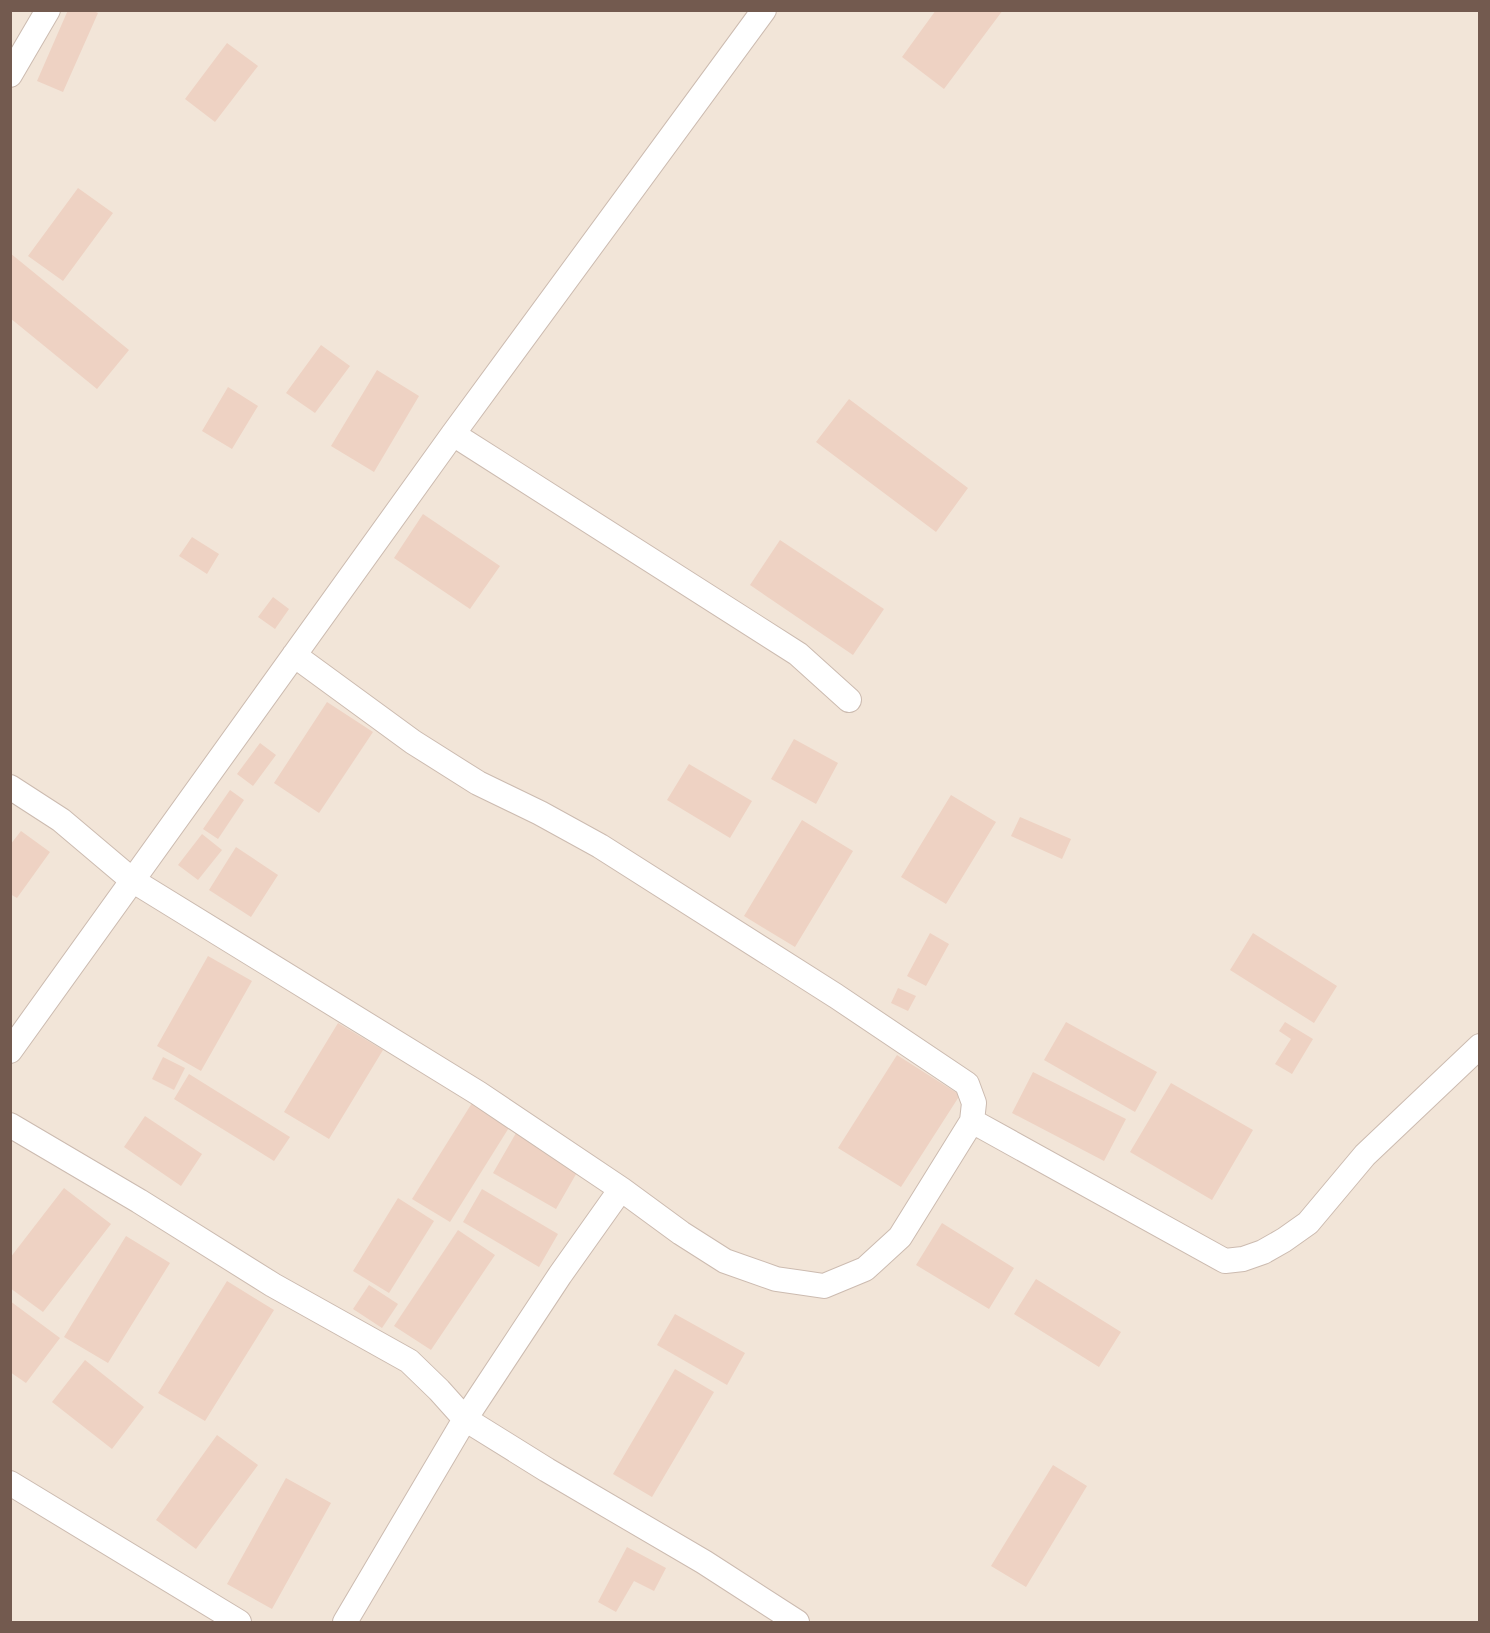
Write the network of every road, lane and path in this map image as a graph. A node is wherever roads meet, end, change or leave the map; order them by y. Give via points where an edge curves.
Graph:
1 (48, 10) edge
2 (764, 10) edge
3 (10, 75) edge
4 (453, 434) junction
5 (294, 655) junction
6 (849, 700) dead end
7 (10, 787) edge
8 (132, 880) junction
9 (1479, 1046) edge
10 (10, 1051) edge
11 (972, 1121) junction
12 (10, 1125) edge
13 (621, 1189) junction
14 (465, 1419) junction
15 (10, 1483) edge
16 (239, 1623) edge
17 (345, 1623) edge
18 (797, 1623) edge

1 - 3 street
2 - 4 street
4 - 5 street
4 - 6 street via 798,654
5 - 8 street
5 - 11 street via 413,742 478,783 600,846 967,1084 974,1103
7 - 8 street via 61,820
8 - 10 street
8 - 13 street via 478,1092
9 - 11 street via 1365,1155 1308,1223 1263,1252 1243,1259 1225,1261
11 - 13 street via 900,1237 865,1269 824,1286 776,1280 725,1261
12 - 14 street via 273,1285 409,1361
13 - 14 street
14 - 17 street
14 - 18 street via 704,1562
15 - 16 street

